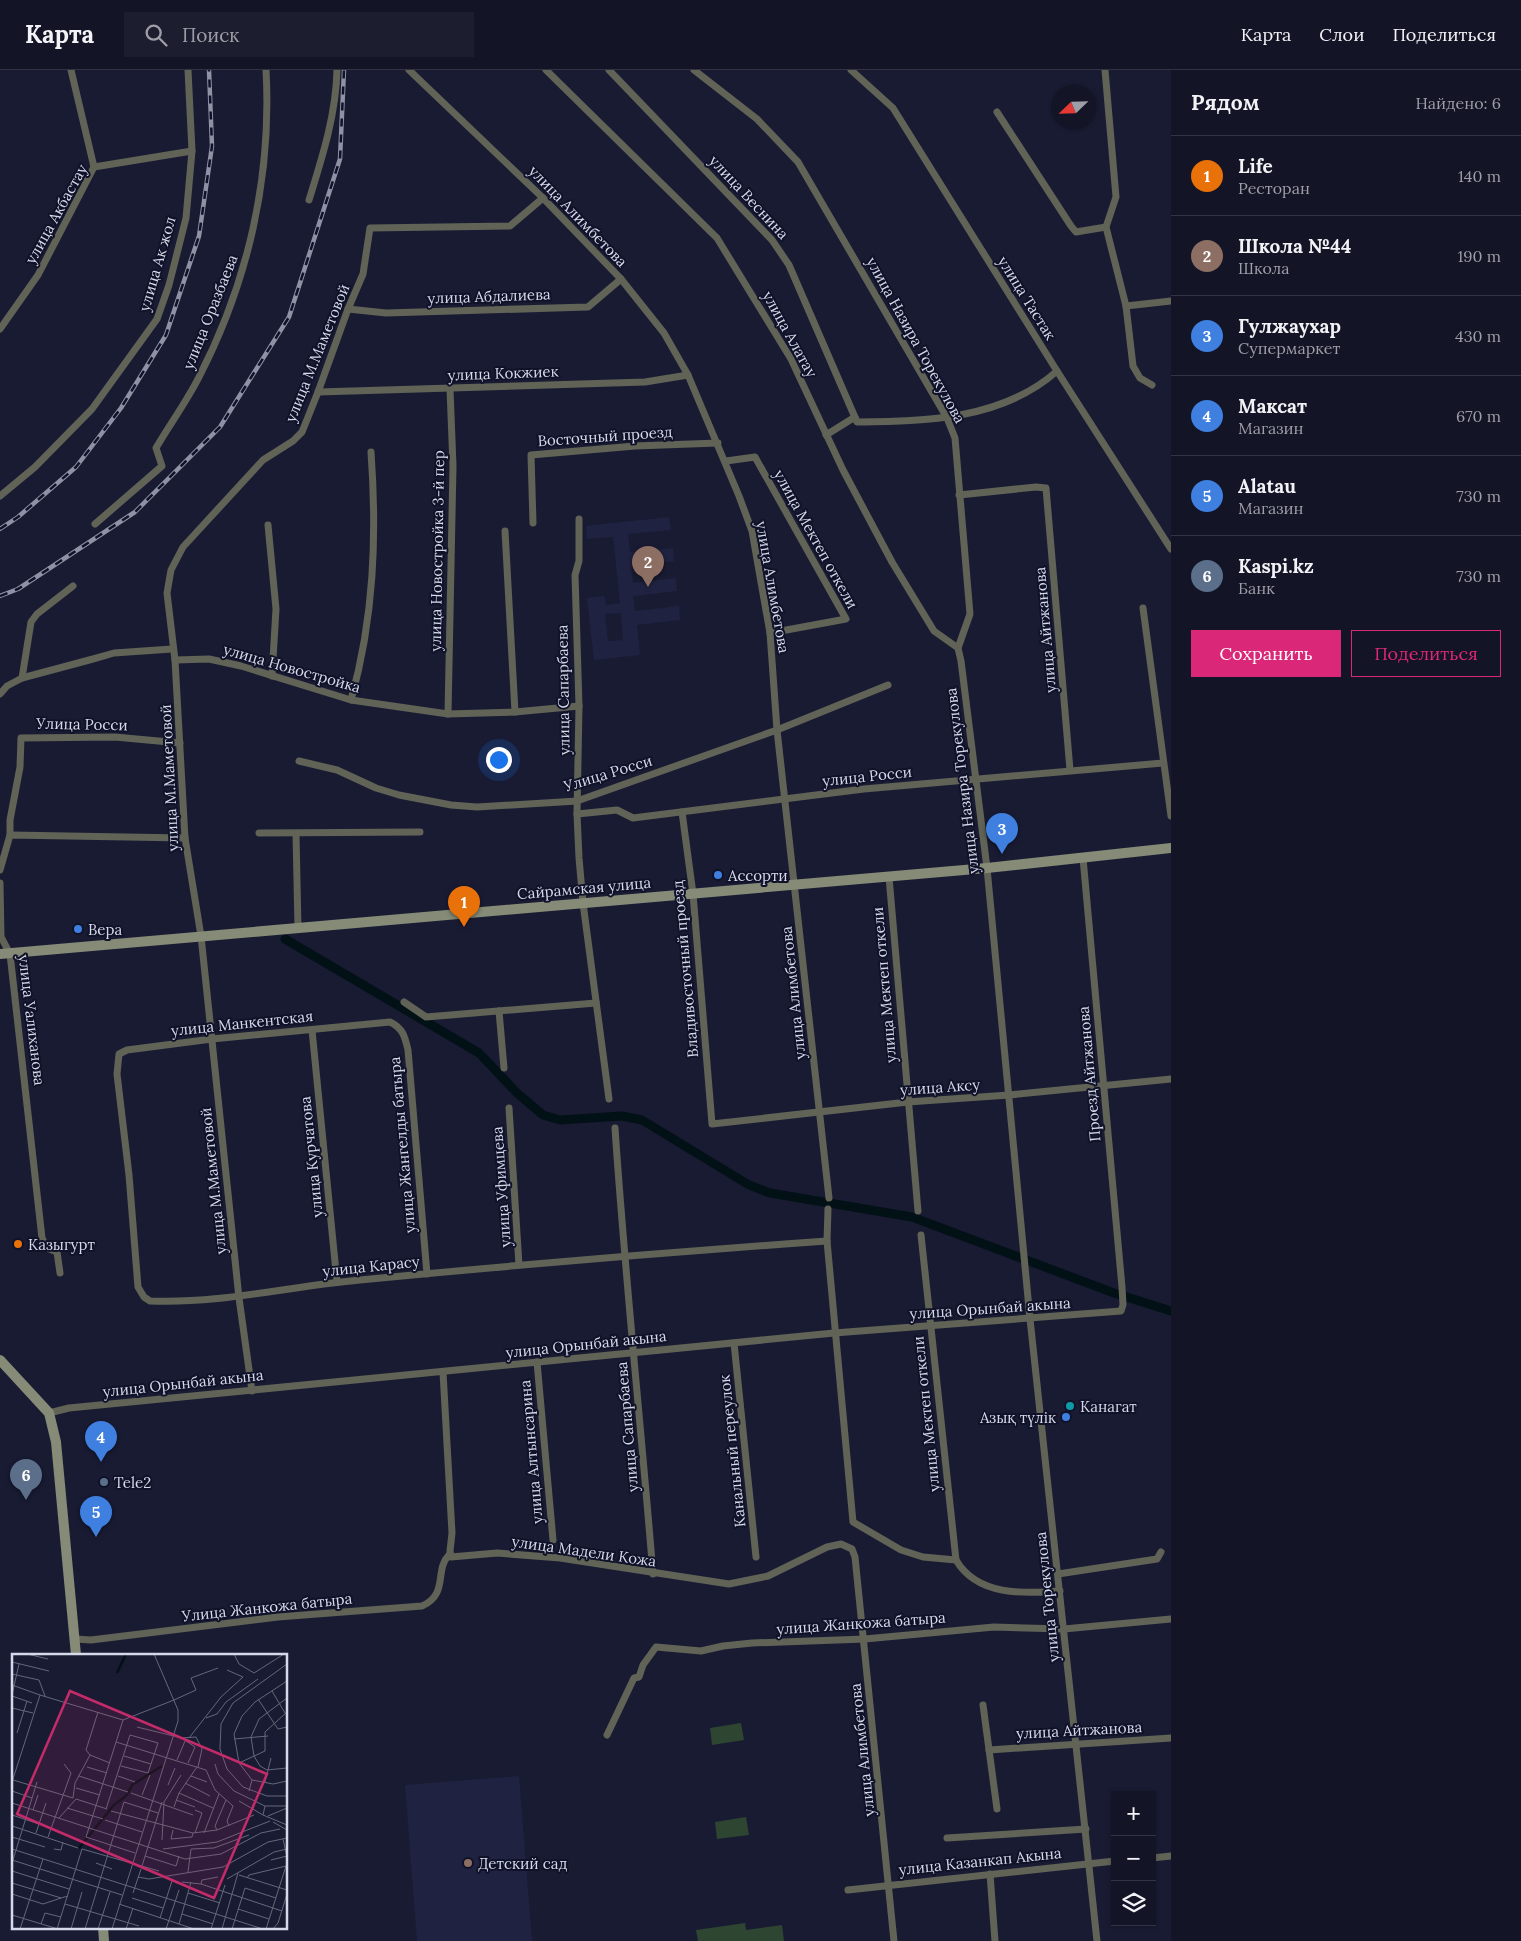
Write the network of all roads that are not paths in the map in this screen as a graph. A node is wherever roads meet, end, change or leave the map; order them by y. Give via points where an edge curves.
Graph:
1 (71, 70) edge
2 (188, 70) edge
3 (266, 70) edge
4 (337, 70) edge
5 (409, 70) edge
6 (546, 70) edge
7 (609, 70) edge
8 (694, 70) edge
9 (851, 70) edge
10 (1105, 70) edge
11 (997, 112) dead end
12 (192, 152) junction
13 (94, 167) junction
14 (542, 198) junction
15 (309, 200) dead end
16 (1106, 227) junction
17 (621, 279) junction
18 (1171, 301) edge
19 (1126, 306) junction
20 (348, 309) junction
21 (0, 328) edge
22 (1057, 371) junction
23 (688, 375) junction
24 (1152, 385) dead end
25 (450, 388) junction
26 (318, 392) junction
27 (947, 418) junction
28 (856, 420) junction
29 (826, 435) junction
30 (718, 443) junction
31 (371, 452) dead end
32 (726, 461) junction
33 (959, 495) junction
34 (0, 496) edge
35 (579, 519) dead end
36 (533, 523) dead end
37 (95, 524) dead end
38 (268, 525) dead end
39 (505, 531) dead end
40 (1171, 549) edge
41 (73, 586) dead end
42 (1143, 608) dead end
43 (770, 633) junction
44 (958, 648) junction
45 (172, 649) junction
46 (175, 660) junction
47 (272, 676) junction
48 (22, 678) junction
49 (888, 686) dead end
50 (0, 694) edge
51 (351, 700) junction
52 (579, 706) junction
53 (515, 712) junction
54 (448, 714) junction
55 (777, 730) junction
56 (180, 743) junction
57 (299, 761) dead end
58 (1163, 763) junction
59 (1070, 770) junction
60 (977, 781) junction
61 (786, 799) junction
62 (577, 801) junction
63 (682, 812) junction
64 (577, 814) junction
65 (1171, 816) edge
66 (420, 832) dead end
67 (259, 833) dead end
68 (296, 834) junction
69 (10, 835) junction
70 (185, 838) junction
71 (1171, 848) edge
72 (1083, 858) junction
73 (987, 868) junction
74 (0, 870) edge
75 (889, 877) junction
76 (0, 883) edge
77 (796, 886) junction
78 (693, 894) junction
79 (582, 903) junction
80 (298, 928) junction
81 (201, 936) junction
82 (5, 954) edge
83 (404, 1002) dead end
84 (596, 1003) junction
85 (499, 1010) junction
86 (390, 1022) joint
87 (312, 1030) junction
88 (212, 1039) junction
89 (504, 1068) dead end
90 (117, 1074) joint
91 (1171, 1078) edge
92 (1104, 1084) junction
93 (1009, 1095) junction
94 (609, 1100) dead end
95 (908, 1102) junction
96 (509, 1108) dead end
97 (820, 1112) junction
98 (712, 1124) joint
99 (614, 1128) dead end
100 (829, 1198) dead end
101 (828, 1208) dead end
102 (918, 1211) dead end
103 (921, 1235) dead end
104 (827, 1240) junction
105 (1025, 1249) joint
106 (623, 1256) junction
107 (519, 1265) junction
108 (60, 1273) dead end
109 (427, 1274) junction
110 (337, 1282) junction
111 (238, 1298) junction
112 (1123, 1305) joint
113 (1030, 1319) junction
114 (930, 1326) junction
115 (834, 1333) junction
116 (734, 1343) junction
117 (634, 1353) junction
118 (0, 1360) edge
119 (537, 1362) junction
120 (443, 1372) junction
121 (252, 1391) junction
122 (49, 1413) junction
123 (554, 1540) dead end
124 (1161, 1552) dead end
125 (450, 1556) junction
126 (756, 1557) dead end
127 (855, 1557) joint
128 (956, 1560) junction
129 (653, 1574) junction
130 (1058, 1574) junction
131 (1060, 1591) junction
132 (1171, 1618) edge
133 (1064, 1629) junction
134 (75, 1639) junction
135 (865, 1639) junction
136 (76, 1654) edge
137 (982, 1705) dead end
138 (606, 1736) dead end
139 (1171, 1738) edge
140 (1076, 1745) junction
141 (988, 1750) junction
142 (997, 1809) dead end
143 (1086, 1829) junction
144 (947, 1838) dead end
145 (1171, 1856) edge
146 (1156, 1858) edge
147 (1111, 1861) edge
148 (1090, 1863) junction
149 (990, 1874) junction
150 (888, 1885) junction
151 (848, 1890) dead end
152 (103, 1928) edge
153 (104, 1941) edge
154 (894, 1941) edge
155 (995, 1941) edge
156 (1097, 1941) edge

1 - 13 street
2 - 12 street, улица Ак жол
3 - 37 street, улица Оразбаева via 266,146 243,274 199,378 156,448 162,466
4 - 15 street via 325,150
5 - 14 street, улица Алимбетова
6 - 29 street, улица Алатау via 718,238 791,358
7 - 28 street, улица Веснина via 772,240 789,264
8 - 27 street, улица Назира Торекулова via 757,119 798,162
9 - 22 street, улица Тастак via 893,108
10 - 16 street via 1116,197
11 - 16 street via 1070,226 1076,232
12 - 13 street, улица Акбастау
12 - 34 street, улица Ак жол via 186,218 157,319 92,409 35,467
13 - 21 street, улица Акбастау via 38,275
14 - 17 street, улица Алимбетова
14 - 20 street, улица М.Маметовой via 510,226 370,228 363,274
16 - 19 street
17 - 20 street, улица Абдалиева via 588,307 386,314
17 - 23 street, улица Алимбетова via 664,333
18 - 19 street
19 - 24 street via 1133,366 1140,378
20 - 26 street, улица М.Маметовой
22 - 27 street via 1017,398
22 - 40 street, улица Тастак
23 - 25 street, улица Кокжиек via 645,382
23 - 30 street, улица Алимбетова
25 - 26 street, улица Кокжиек
25 - 54 street, улица Новостройка 3-й пер via 453,466
26 - 45 street, улица М.Маметовой via 302,432 263,460 183,547 172,570 167,593
27 - 28 street
27 - 33 street, улица Назира Торекулова via 955,438
28 - 29 street
29 - 44 street, улица Алатау via 892,562 934,631
30 - 32 street, улица Алимбетова
30 - 36 street, Восточный проезд via 531,455
31 - 51 street via 375,514 371,591 359,672
32 - 43 street, улица Алимбетова via 752,531
32 - 43 street, улица Мектеп откели via 755,457 846,619
33 - 44 street, улица Назира Торекулова via 970,614
33 - 59 street, улица Айтжанова via 1036,486 1046,488
35 - 52 street, улица Сапарбаева via 579,561 575,575
38 - 47 street via 276,609
39 - 53 street
41 - 48 street via 31,622
42 - 58 street
43 - 55 street, улица Алимбетова
44 - 60 street, улица Назира Торекулова
45 - 46 street, улица М.Маметовой
45 - 48 street via 114,653
46 - 47 street, улица Новостройка via 209,659
46 - 56 street, улица М.Маметовой
47 - 51 street, улица Новостройка
48 - 50 street
49 - 55 street, Улица Росси
51 - 54 street, улица Новостройка
52 - 53 street, улица Новостройка
52 - 62 street, улица Сапарбаева
53 - 54 street, улица Новостройка
55 - 61 street, улица Алимбетова
55 - 62 street, Улица Росси
56 - 69 street, Улица Росси via 115,737 21,738
56 - 70 street, улица М.Маметовой
57 - 62 street, Улица Росси via 337,770 399,795 450,804 477,807
58 - 59 street, улица Росси
58 - 65 street
59 - 60 street, улица Росси
60 - 61 street, улица Росси via 864,789
60 - 73 street, улица Назира Торекулова
61 - 63 street, улица Росси
61 - 77 street, улица Алимбетова
62 - 64 street, улица Сапарбаева
63 - 64 street, улица Росси via 632,818 617,810
63 - 78 street, Владивосточный проезд
64 - 79 street, улица Сапарбаева
66 - 68 street
67 - 68 street
68 - 80 street
69 - 70 street
69 - 74 street, Улица Росси
70 - 81 street, улица М.Маметовой
71 - 72 main road, Сайрамская улица
72 - 73 main road, Сайрамская улица
72 - 92 street, Проезд Айтжанова
73 - 75 main road, Сайрамская улица
73 - 93 street, улица Назира Торекулова
75 - 77 main road, Сайрамская улица
75 - 95 street, улица Мектеп откели
76 - 82 street, улица Уалиханова via 1,936
77 - 78 main road, Сайрамская улица
77 - 97 street, улица Алимбетова
78 - 79 main road, Сайрамская улица
78 - 98 street, Владивосточный проезд
79 - 80 main road, Сайрамская улица
79 - 84 street, улица Сапарбаева
80 - 81 main road, Сайрамская улица
81 - 82 main road, Сайрамская улица
81 - 88 street, улица М.Маметовой
82 - 108 street, улица Уалиханова via 42,1238 47,1248 57,1252
83 - 85 street via 426,1017
84 - 85 street
84 - 94 street, улица Сапарбаева
85 - 89 street
86 - 87 street, улица Манкентская
86 - 109 street, улица Жангелды батыра via 400,1028 408,1050
87 - 88 street, улица Манкентская
87 - 110 street, улица Курчатова
88 - 90 street, улица Манкентская via 122,1051 117,1060
88 - 111 street, улица М.Маметовой
90 - 111 street, улица Карасу via 138,1287 144,1298 150,1300
91 - 92 street, улица Аксу
92 - 93 street, улица Аксу
92 - 112 street, Проезд Айтжанова
93 - 95 street, улица Аксу
93 - 105 street, улица Назира Торекулова
95 - 97 street, улица Аксу
95 - 102 street, улица Мектеп откели
96 - 107 street, улица Уфимцева
97 - 98 street, улица Аксу
97 - 100 street, улица Алимбетова
99 - 106 street, улица Сапарбаева
101 - 104 street
103 - 114 street, улица Мектеп откели
104 - 106 street, улица Карасу
104 - 115 street
105 - 113 street, улица Торекулова
106 - 107 street, улица Карасу
106 - 117 street, улица Сапарбаева
107 - 109 street, улица Карасу
109 - 110 street, улица Карасу
110 - 111 street, улица Карасу
111 - 121 street, улица М.Маметовой
112 - 113 street, улица Орынбай акына via 1119,1312
113 - 114 street, улица Орынбай акына
113 - 130 street, улица Торекулова
114 - 115 street, улица Орынбай акына
114 - 128 street, улица Мектеп откели
115 - 116 street, улица Орынбай акына
115 - 128 street via 853,1522 901,1550 923,1557
116 - 117 street, улица Орынбай акына
116 - 126 street, Канальный переулок
117 - 119 street, улица Орынбай акына
117 - 129 street, улица Сапарбаева
118 - 122 main road
119 - 120 street, улица Орынбай акына
119 - 123 street, улица Алтынсарина
120 - 121 street, улица Орынбай акына
120 - 125 street via 452,1533
121 - 122 street, улица Орынбай акына via 69,1408
122 - 134 main road via 56,1442
124 - 130 street via 1157,1559
125 - 129 street, улица Мадели Кожа via 497,1553 560,1558
125 - 134 street, Улица Жанкожа батыра via 443,1562 436,1596 422,1606 278,1617 91,1640
127 - 129 street, улица Мадели Кожа via 852,1549 841,1544 827,1547 768,1576 729,1584
127 - 135 street, улица Алимбетова
128 - 131 street via 970,1576 992,1588 1019,1594
130 - 131 street, улица Торекулова
131 - 133 street, улица Торекулова
132 - 133 street, улица Жанкожа батыра
133 - 135 street, улица Жанкожа батыра via 994,1627
133 - 140 street, улица Торекулова
134 - 136 main road
135 - 138 street, улица Жанкожа батыра via 752,1642 701,1651 656,1647 639,1677 634,1678
135 - 150 street, улица Алимбетова
137 - 141 street
139 - 140 street, улица Айтжанова
140 - 141 street, улица Айтжанова
140 - 143 street, улица Торекулова
141 - 142 street
143 - 144 street
143 - 148 street, улица Торекулова
145 - 146 street
147 - 148 street, улица Казанкап Акына
148 - 149 street, улица Казанкап Акына
148 - 156 street, улица Торекулова
149 - 150 street, улица Казанкап Акына
149 - 155 street
150 - 151 street, улица Казанкап Акына
150 - 154 street, улица Алимбетова
152 - 153 main road

